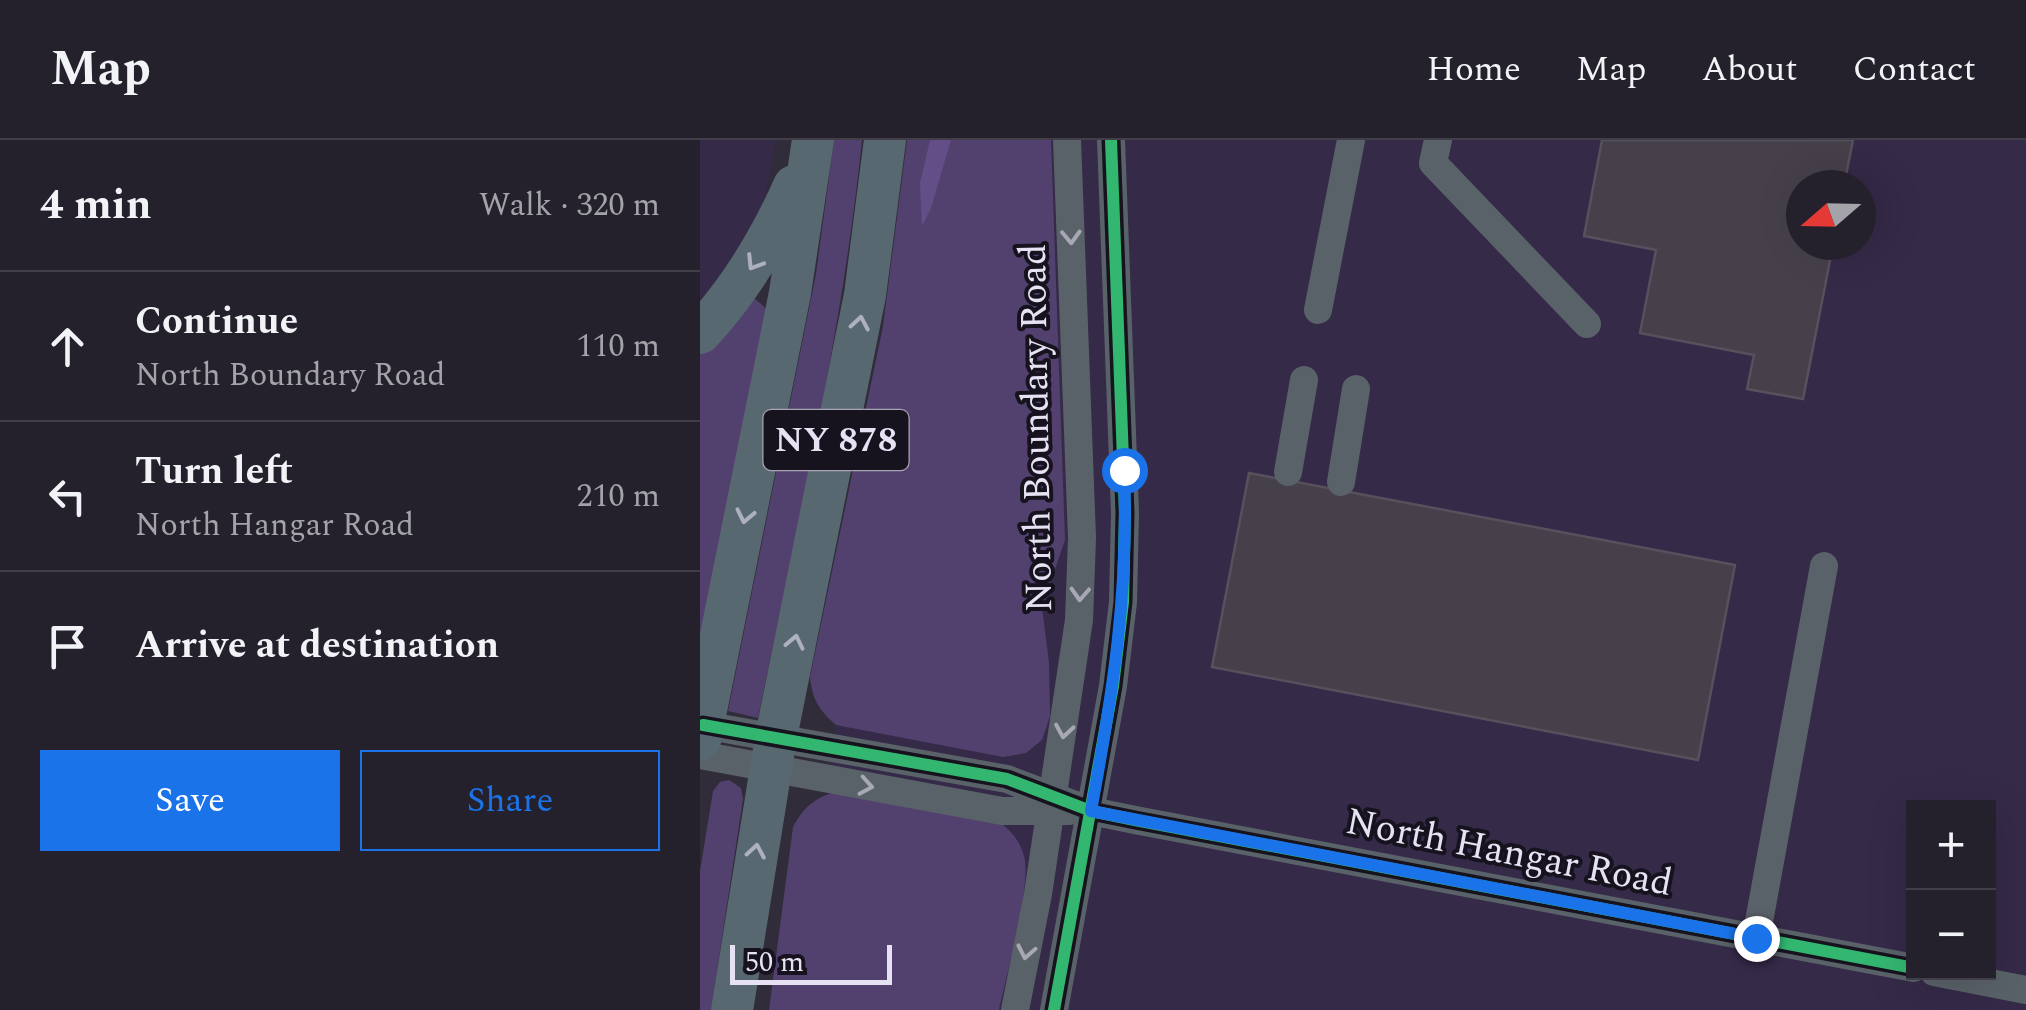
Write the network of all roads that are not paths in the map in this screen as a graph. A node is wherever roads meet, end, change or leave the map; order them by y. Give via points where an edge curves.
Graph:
1 (884, 140) edge
2 (1066, 140) edge
3 (1111, 140) edge
4 (1351, 140) edge
5 (1438, 140) edge
6 (813, 142) edge
7 (1318, 310) dead end
8 (1587, 324) dead end
9 (700, 333) edge
10 (1304, 380) dead end
11 (1356, 389) dead end
12 (1288, 472) dead end
13 (1340, 482) dead end
14 (1824, 566) dead end
15 (701, 740) edge
16 (773, 753) junction
17 (1052, 804) junction
18 (1091, 811) junction
19 (1756, 938) junction
20 (1906, 966) edge
21 (1975, 980) edge
22 (2026, 990) edge
23 (732, 1010) edge
24 (1015, 1010) edge
25 (1054, 1010) edge

16 -> 1 highway, NY 878 via 865,295
2 -> 17 street, North Boundary Road via 1082,552 1076,651
3 - 18 street via 1125,564
4 - 7 street
5 - 8 street via 1434,163
6 -> 9 highway via 758,259
6 -> 15 highway, NY 878 via 790,293
10 - 12 street
11 - 13 street
14 - 19 street
15 - 16 street, North Hangar Road
16 - 17 street, North Hangar Road via 1007,779
23 -> 16 highway, NY 878
17 - 18 street, North Hangar Road
17 -> 24 street, North Boundary Road
18 - 19 street, North Hangar Road
18 - 25 street
19 - 20 street, North Hangar Road
21 - 22 street

